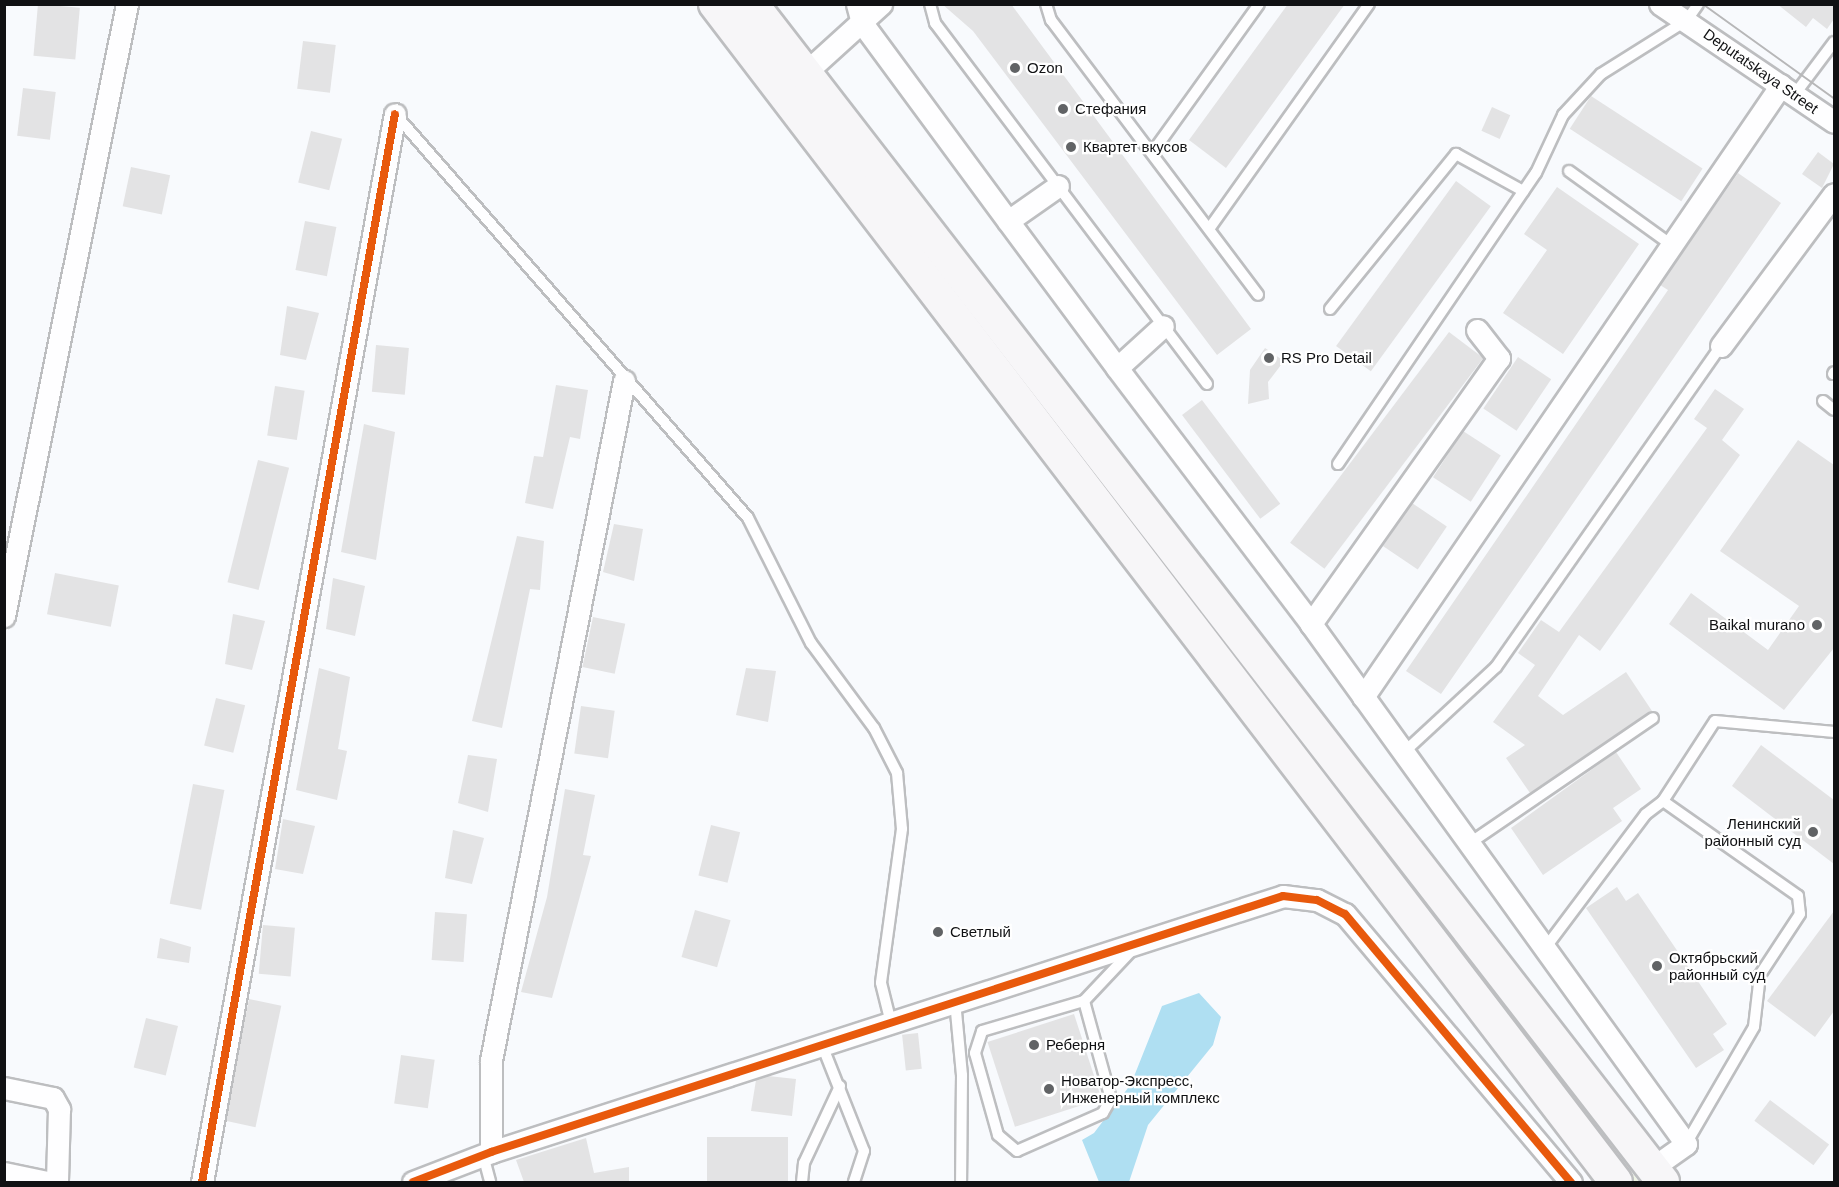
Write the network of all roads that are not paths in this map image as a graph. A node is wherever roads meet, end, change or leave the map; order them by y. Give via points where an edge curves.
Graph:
1 (127, 4) edge
2 (715, 4) edge
3 (752, 4) edge
4 (881, 4) edge
5 (930, 4) edge
6 (1046, 4) edge
7 (1259, 4) edge
8 (1369, 4) edge
9 (1660, 4) edge
10 (1692, 12) edge
11 (859, 14) edge
12 (1834, 42) edge
13 (805, 73) junction
14 (1788, 90) junction
15 (395, 114) joint
16 (1834, 122) edge
17 (1152, 153) junction
18 (1569, 171) dead end
19 (1058, 186) junction
20 (1523, 191) junction
21 (1834, 194) edge
22 (1008, 221) junction
23 (1209, 229) junction
24 (1670, 243) junction
25 (1258, 295) dead end
26 (1330, 309) dead end
27 (1163, 326) junction
28 (1477, 330) dead end
29 (1721, 346) joint
30 (1118, 368) junction
31 (624, 381) junction
32 (1206, 384) dead end
33 (1823, 402) dead end
34 (1834, 410) edge
35 (1338, 464) dead end
36 (4, 616) edge
37 (1311, 624) junction
38 (1364, 697) junction
39 (1653, 718) dead end
40 (1834, 732) edge
41 (1401, 755) junction
42 (1663, 801) junction
43 (1467, 845) junction
44 (1144, 938) junction
45 (1546, 947) junction
46 (955, 1001) junction
47 (1084, 1001) junction
48 (891, 1023) junction
49 (822, 1045) junction
50 (840, 1086) junction
51 (4, 1088) edge
52 (1686, 1144) junction
53 (487, 1153) junction
54 (4, 1173) edge
55 (1657, 1175) edge
56 (47, 1182) edge
57 (57, 1182) edge
58 (202, 1182) edge
59 (412, 1182) edge
60 (490, 1182) edge
61 (802, 1182) edge
62 (854, 1182) edge
63 (961, 1182) edge
64 (1571, 1182) edge
65 (1615, 1182) edge

1 - 36 street
2 - 65 main road
3 - 13 main road
4 - 11 street
5 - 19 lane via 935,22
6 - 17 lane via 1051,20
7 - 17 lane
8 - 23 lane
9 - 10 street, Deputatskaya Street
10 - 14 street, Deputatskaya Street
10 - 20 lane via 1601,74 1583,93 1563,115
11 - 13 street
11 - 22 street
12 - 14 lane
13 - 55 main road
14 - 16 street, Deputatskaya Street
14 - 24 street
15 - 31 lane
15 - 58 street
17 - 23 lane
18 - 24 lane
19 - 22 street
19 - 27 lane
20 - 26 lane via 1456,154
20 - 35 lane
21 - 29 street
22 - 30 street
23 - 25 lane
24 - 38 street
27 - 30 street
27 - 32 lane
28 - 37 street via 1499,358
29 - 41 lane via 1496,667
30 - 37 street
31 - 48 lane via 748,518 811,643 874,728 897,773 902,829 881,983
31 - 53 street via 491,1060
33 - 34 lane
37 - 38 street
38 - 41 street
39 - 43 lane
40 - 42 lane via 1715,721
41 - 43 street
42 - 45 lane via 1646,814
42 - 52 lane via 1803,905 1760,975 1754,1027
43 - 45 street
44 - 46 street
44 - 47 lane
44 - 64 street via 1283,896 1317,900 1345,914
45 - 52 street
46 - 48 street
46 - 63 lane via 962,1074
47 - 47 lane via 982,1031 975,1053 998,1135 1017,1151 1103,1113 1111,1100
48 - 49 street
49 - 50 lane
49 - 53 street
50 - 61 lane via 804,1163
50 - 62 lane via 864,1150
51 - 57 street via 53,1098 59,1109
52 - 55 street
53 - 59 street
53 - 60 lane
54 - 56 street

